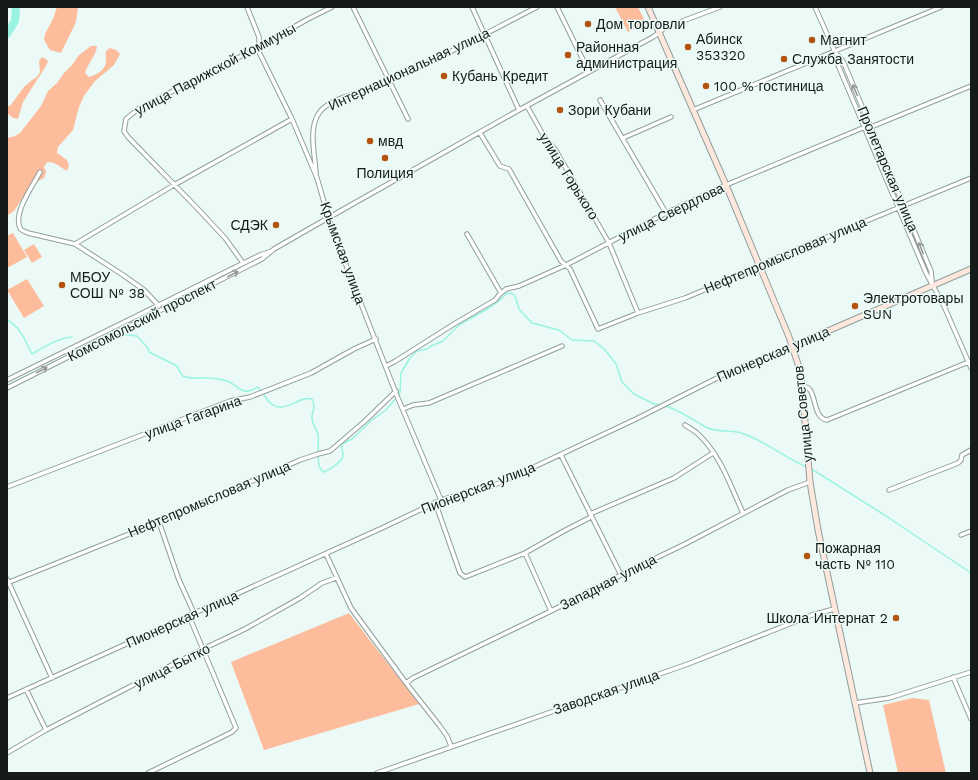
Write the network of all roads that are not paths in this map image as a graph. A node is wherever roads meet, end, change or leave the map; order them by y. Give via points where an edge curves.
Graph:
1 (247, 7) edge
2 (332, 7) edge
3 (353, 7) edge
4 (472, 7) edge
5 (537, 7) edge
6 (557, 7) edge
7 (648, 7) edge
8 (720, 7) edge
9 (815, 7) edge
10 (941, 7) edge
11 (659, 33) junction
12 (484, 35) junction
13 (259, 47) junction
14 (836, 53) junction
15 (589, 72) junction
16 (390, 80) junction
17 (971, 86) edge
18 (600, 100) dead end
19 (527, 106) junction
20 (519, 110) junction
21 (694, 110) junction
22 (670, 117) dead end
23 (292, 119) junction
24 (408, 119) dead end
25 (871, 127) junction
26 (864, 128) junction
27 (480, 133) junction
28 (623, 138) junction
29 (40, 172) dead end
30 (317, 178) junction
31 (971, 178) edge
32 (174, 184) junction
33 (726, 185) junction
34 (904, 206) junction
35 (898, 208) junction
36 (666, 213) junction
37 (328, 218) junction
38 (467, 234) dead end
39 (609, 243) junction
40 (75, 244) junction
41 (274, 250) junction
42 (243, 263) junction
43 (566, 265) junction
44 (758, 266) junction
45 (971, 269) edge
46 (933, 285) junction
47 (501, 293) junction
48 (158, 306) junction
49 (161, 310) junction
50 (638, 313) junction
51 (376, 339) junction
52 (562, 346) dead end
53 (793, 346) junction
54 (970, 362) edge
55 (386, 366) junction
56 (971, 368) edge
57 (7, 380) edge
58 (802, 385) junction
59 (7, 388) edge
60 (396, 391) junction
61 (403, 409) junction
62 (685, 425) dead end
63 (971, 450) edge
64 (713, 453) junction
65 (561, 455) junction
66 (810, 482) junction
67 (7, 487) edge
68 (889, 490) dead end
69 (441, 500) junction
70 (435, 502) junction
71 (743, 513) junction
72 (591, 516) junction
73 (159, 522) junction
74 (971, 531) edge
75 (961, 535) dead end
76 (326, 554) junction
77 (525, 554) junction
78 (621, 575) junction
79 (336, 578) junction
80 (7, 582) edge
81 (834, 609) junction
82 (551, 611) junction
83 (194, 613) junction
84 (189, 616) junction
85 (203, 650) junction
86 (971, 672) edge
87 (953, 677) junction
88 (52, 678) junction
89 (406, 683) junction
90 (26, 689) junction
91 (7, 698) edge
92 (855, 703) junction
93 (971, 720) edge
94 (46, 730) junction
95 (451, 746) junction
96 (7, 753) edge
97 (148, 773) edge
98 (377, 773) edge
99 (870, 773) edge

1 - 13 street, Крымская улица via 259,37
2 - 13 street, улица Парижской Коммуны
3 - 16 street
4 - 12 street
5 - 12 street, Интернациональная улица
6 - 15 street
7 - 11 main road, улица Советов
8 - 11 street, Комсомольский проспект via 664,28
9 - 14 street, Пролетарская улица
10 - 14 street
11 - 15 street, Комсомольский проспект
11 - 21 main road, улица Советов
12 - 16 street, Интернациональная улица
12 - 20 street
13 - 23 street, Крымская улица via 259,52
13 - 32 street, улица Парижской Коммуны via 138,108 126,119 124,131 128,137
14 - 21 street
25 -> 14 street, Пролетарская улица via 843,61
14 - 26 street, Пролетарская улица
15 - 19 street, Комсомольский проспект
16 - 24 street
16 - 30 street, Интернациональная улица via 333,103 318,114 313,132
17 - 25 street, улица Свердлова
18 - 28 street
19 - 20 street, Комсомольский проспект
19 - 39 street, улица Горького
20 - 27 street, Комсомольский проспект
21 - 33 main road, улица Советов
22 - 28 street
23 - 30 street, Крымская улица
23 - 32 street
25 - 26 street, улица Свердлова
25 - 34 street, Пролетарская улица
26 - 33 street, улица Свердлова
26 - 35 street, Пролетарская улица
27 - 37 street, Комсомольский проспект
27 - 43 street via 500,166 508,169 561,261
28 - 36 street
29 - 40 street via 19,210 19,227 28,233
30 - 37 street, Крымская улица
31 - 34 street, Нефтепромысловая улица
32 - 40 street
32 - 42 street via 225,238
33 - 36 street, улица Свердлова
33 - 44 main road, улица Советов
34 - 35 street, Нефтепромысловая улица
46 -> 34 street, Пролетарская улица via 931,271
35 - 44 street, Нефтепромысловая улица
35 - 46 street, Пролетарская улица
36 - 39 street, улица Свердлова
37 - 41 street, Комсомольский проспект
37 - 51 street, Крымская улица
38 - 47 street
39 - 43 street, улица Свердлова
39 - 50 street, улица Горького
40 - 48 street via 128,278 144,290
41 - 42 street, Комсомольский проспект
49 -> 41 street, Комсомольский проспект via 262,259
42 - 48 street, Комсомольский проспект
43 - 47 street, улица Свердлова
43 - 50 street, Нефтепромысловая улица via 598,329
44 - 50 street, Нефтепромысловая улица via 685,298
44 - 53 main road, улица Советов
45 - 46 main road, Пионерская улица
46 - 53 main road, Пионерская улица
46 - 54 street, Пролетарская улица
47 - 55 street, улица Свердлова via 495,300
48 - 49 street
48 - 57 street, Комсомольский проспект
59 -> 49 street, Комсомольский проспект
51 - 55 street, Крымская улица
51 - 67 street, улица Гагарина via 311,373 230,401
52 - 61 street via 429,403
53 - 58 main road, улица Советов
53 - 65 street, Пионерская улица via 726,373
54 - 56 street, Пролетарская улица
54 - 58 street via 827,420 820,416 810,390
55 - 60 street, Крымская улица
58 - 66 main road, улица Советов
60 - 61 street, Крымская улица
60 - 73 street, Нефтепромысловая улица via 330,451 300,460
61 - 69 street, Крымская улица
62 - 64 street via 698,434
63 - 68 street via 962,455 958,463
64 - 71 street
64 - 72 street via 674,478
65 - 69 street, Пионерская улица via 491,486
65 - 72 street
66 - 71 street, Западная улица
66 - 81 main road, улица Советов
69 - 70 street, Пионерская улица
70 - 76 street, Пионерская улица
70 - 77 street via 462,576
71 - 78 street, Западная улица
72 - 77 street
72 - 78 street
73 - 80 street, Нефтепромысловая улица
73 - 83 street
74 - 75 street
76 - 79 street
76 - 83 street, Пионерская улица
77 - 82 street
78 - 82 street, Западная улица
79 - 85 street, улица Бытко via 322,583 246,629
79 - 89 street via 351,608
80 - 88 street
81 - 92 main road, улица Советов
81 - 95 street, Заводская улица via 812,615 688,664
82 - 89 street, Западная улица
83 - 84 street, Пионерская улица
84 - 85 street
84 - 88 street, Пионерская улица
85 - 94 street, улица Бытко
85 - 97 street via 236,728
86 - 87 street
87 - 92 street via 889,698
87 - 93 street
88 - 90 street, Пионерская улица
89 - 95 street via 440,725
90 - 91 street, Пионерская улица
90 - 94 street
92 - 99 main road, улица Советов
94 - 96 street, улица Бытко
95 - 98 street, Заводская улица

